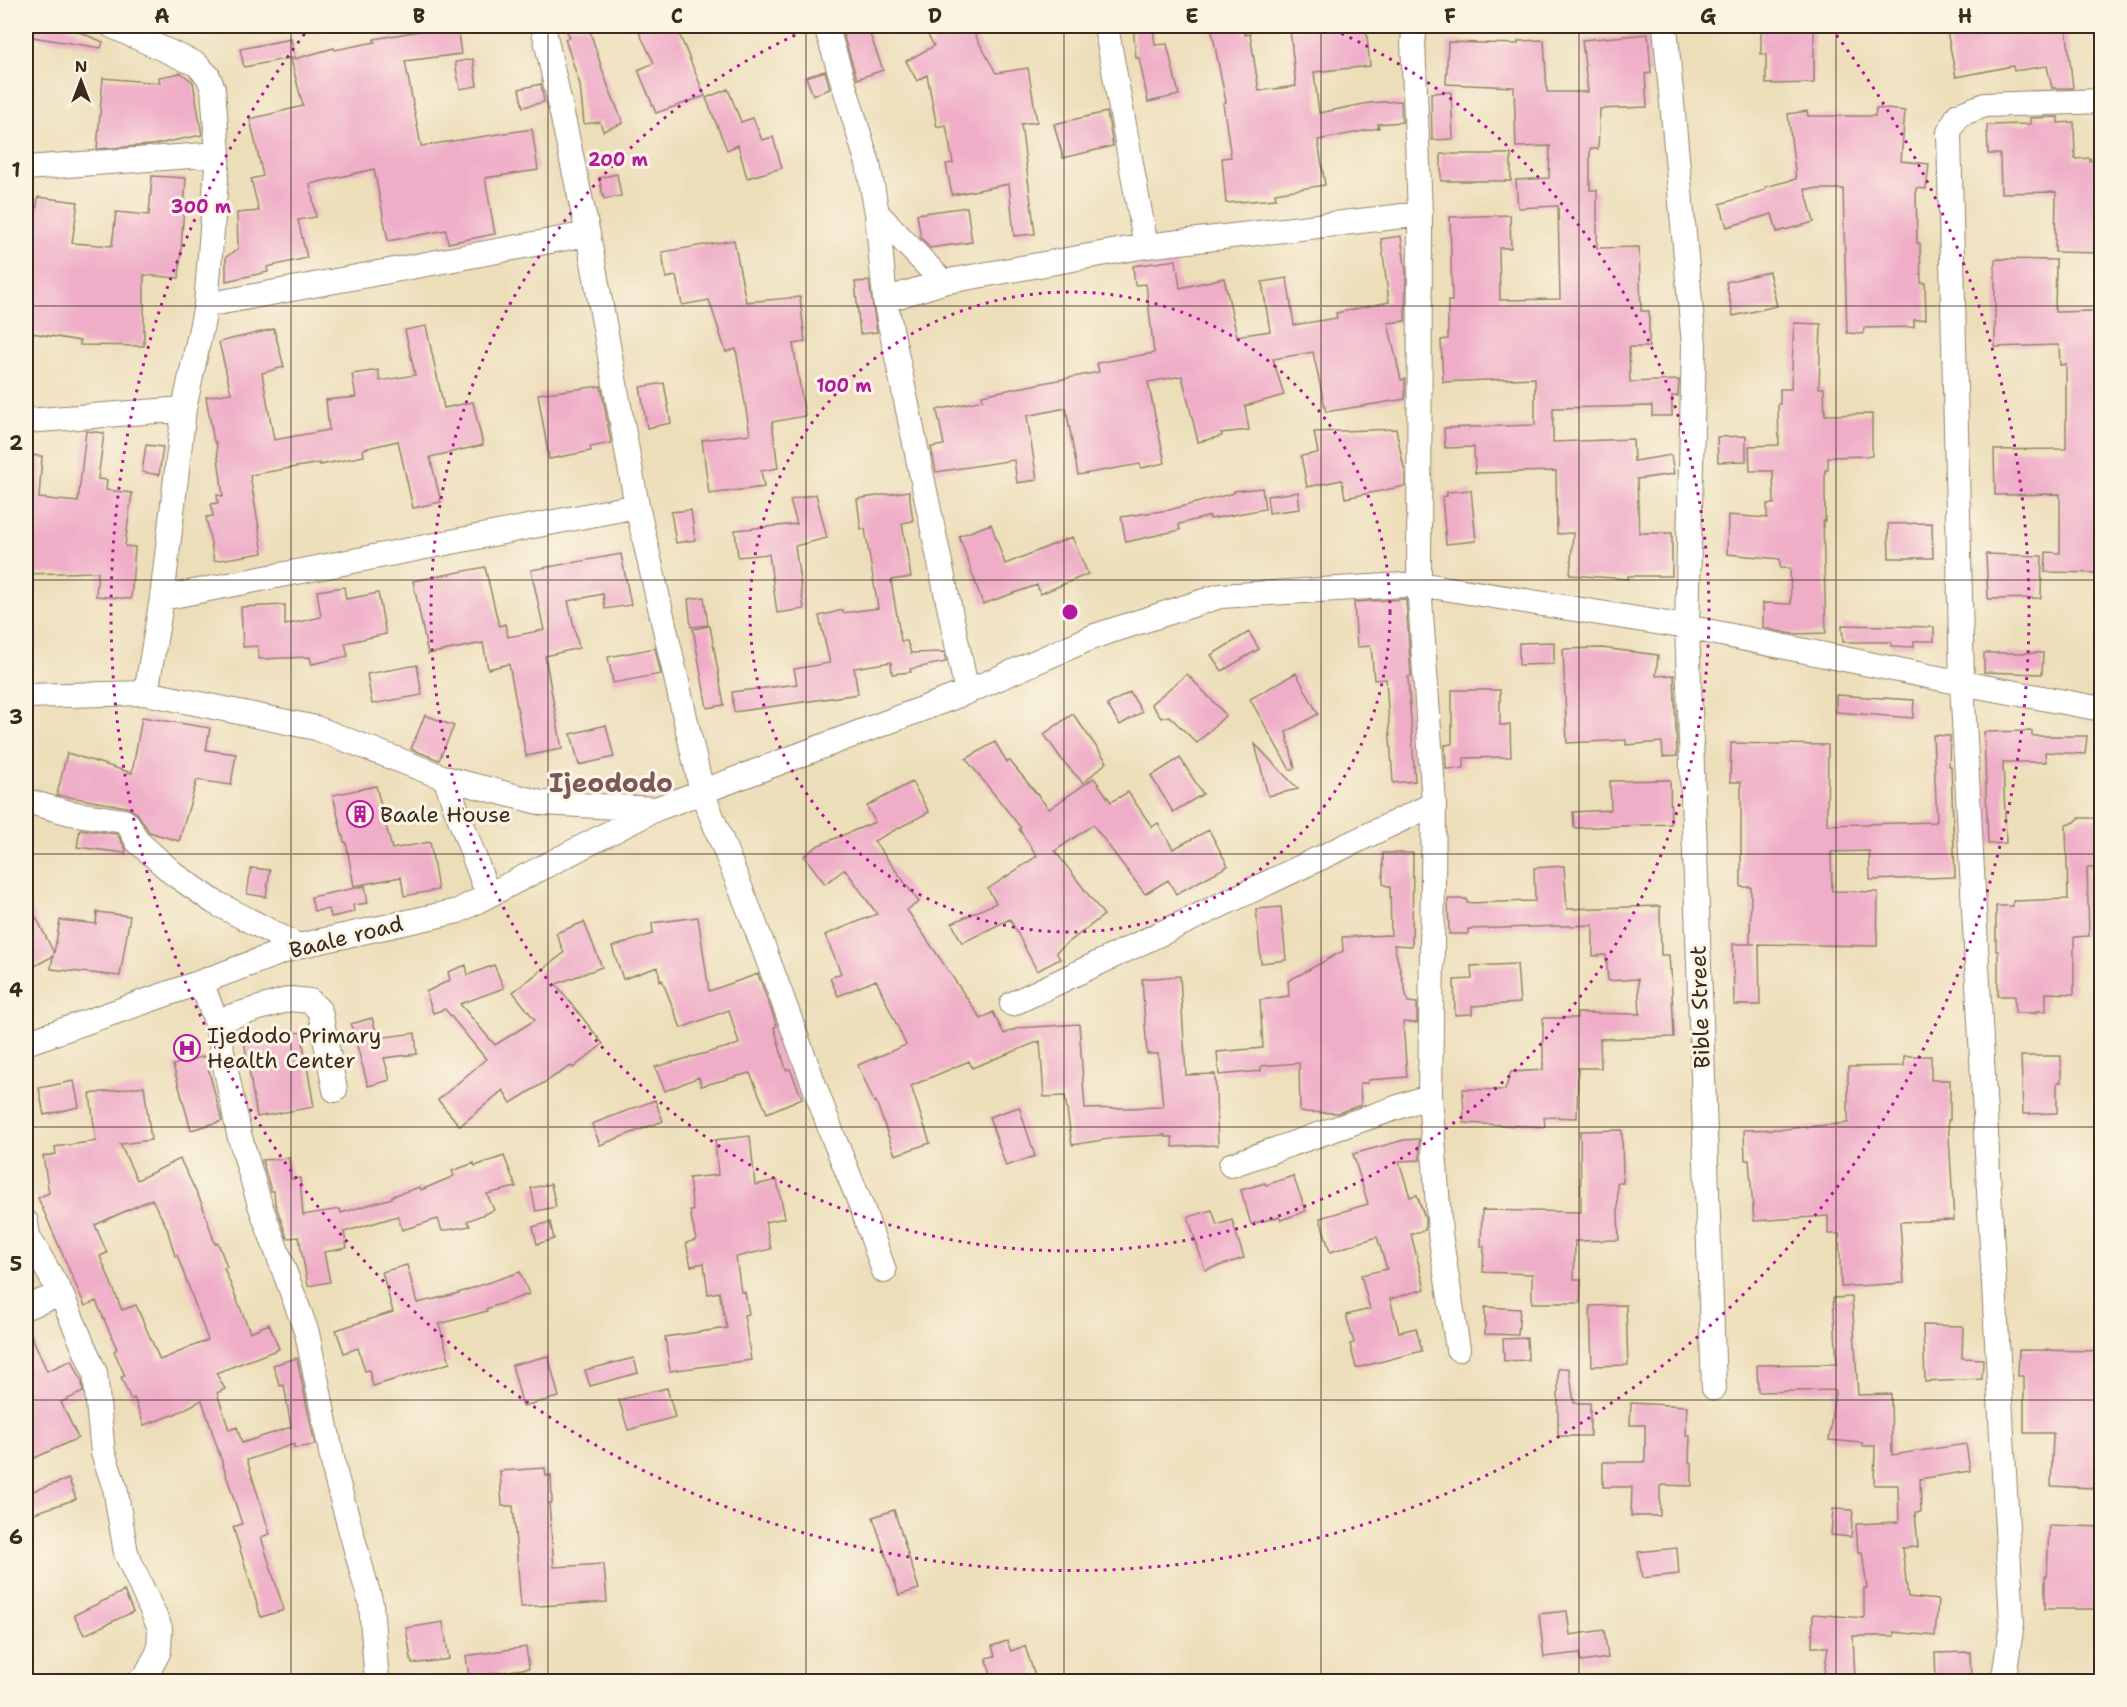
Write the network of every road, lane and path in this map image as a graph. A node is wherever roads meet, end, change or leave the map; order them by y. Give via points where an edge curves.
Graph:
1 (112, 26) edge
2 (543, 26) edge
3 (826, 26) edge
4 (1106, 26) edge
5 (1415, 26) edge
6 (1665, 26) edge
7 (2102, 101) edge
8 (218, 154) junction
9 (26, 168) edge
10 (877, 213) junction
11 (1420, 214) junction
12 (588, 234) junction
13 (1146, 246) junction
14 (943, 282) junction
15 (885, 300) junction
16 (206, 305) junction
17 (184, 409) junction
18 (26, 421) edge
19 (637, 506) junction
20 (1419, 584) junction
21 (162, 598) junction
22 (1688, 627) junction
23 (1962, 683) junction
24 (967, 692) junction
25 (147, 693) junction
26 (26, 696) edge
27 (2102, 709) edge
28 (446, 778) junction
29 (702, 792) junction
30 (26, 801) edge
31 (1434, 804) junction
32 (656, 809) junction
33 (488, 895) junction
34 (298, 946) junction
35 (201, 982) junction
36 (1012, 1004) dead end
37 (216, 1021) junction
38 (26, 1043) edge
39 (334, 1090) dead end
40 (1430, 1096) junction
41 (1231, 1165) dead end
42 (26, 1222) edge
43 (884, 1271) dead end
44 (61, 1294) junction
45 (26, 1308) edge
46 (1458, 1349) dead end
47 (1714, 1388) dead end
48 (2006, 1680) edge
49 (138, 1682) edge
50 (377, 1682) edge

1 - 8 street via 196,64 208,76 213,89
2 - 12 street
3 - 10 street via 868,164
4 - 13 street
5 - 11 street
6 - 22 street, Bible Street via 1694,345
7 - 23 street via 1985,105 1958,115 1949,132
8 - 9 street
8 - 16 street
10 - 14 street
10 - 15 street
11 - 13 street
11 - 20 street
12 - 16 street
12 - 19 street
13 - 14 street
14 - 15 street
15 - 24 street
16 - 17 street
17 - 18 street
17 - 21 street
19 - 21 street
19 - 29 street
20 - 22 street, Baale road
20 - 24 street, Baale road via 1220,596 1095,636
20 - 31 street
21 - 25 street
22 - 23 street, Baale road
22 - 47 street, Bible Street
23 - 27 street, Baale road
23 - 48 street via 2012,1623
24 - 29 street, Baale road
25 - 26 street
25 - 28 street via 316,728
28 - 32 street via 542,803
28 - 33 street
29 - 32 street, Baale road
29 - 43 street
30 - 34 street via 124,821 137,841 182,880 214,902
31 - 36 street
31 - 40 street
32 - 33 street, Baale road
33 - 34 street, Baale road via 458,911
34 - 35 street, Baale road
35 - 37 street
35 - 38 street, Baale road
37 - 39 street via 290,999 310,1001 320,1011
37 - 50 street via 242,1144 307,1333 336,1478 370,1604
40 - 41 street
40 - 46 street via 1440,1234
42 - 44 street via 28,1236
44 - 45 street
44 - 49 street via 95,1373 103,1453 115,1488 126,1553 160,1628 159,1651

